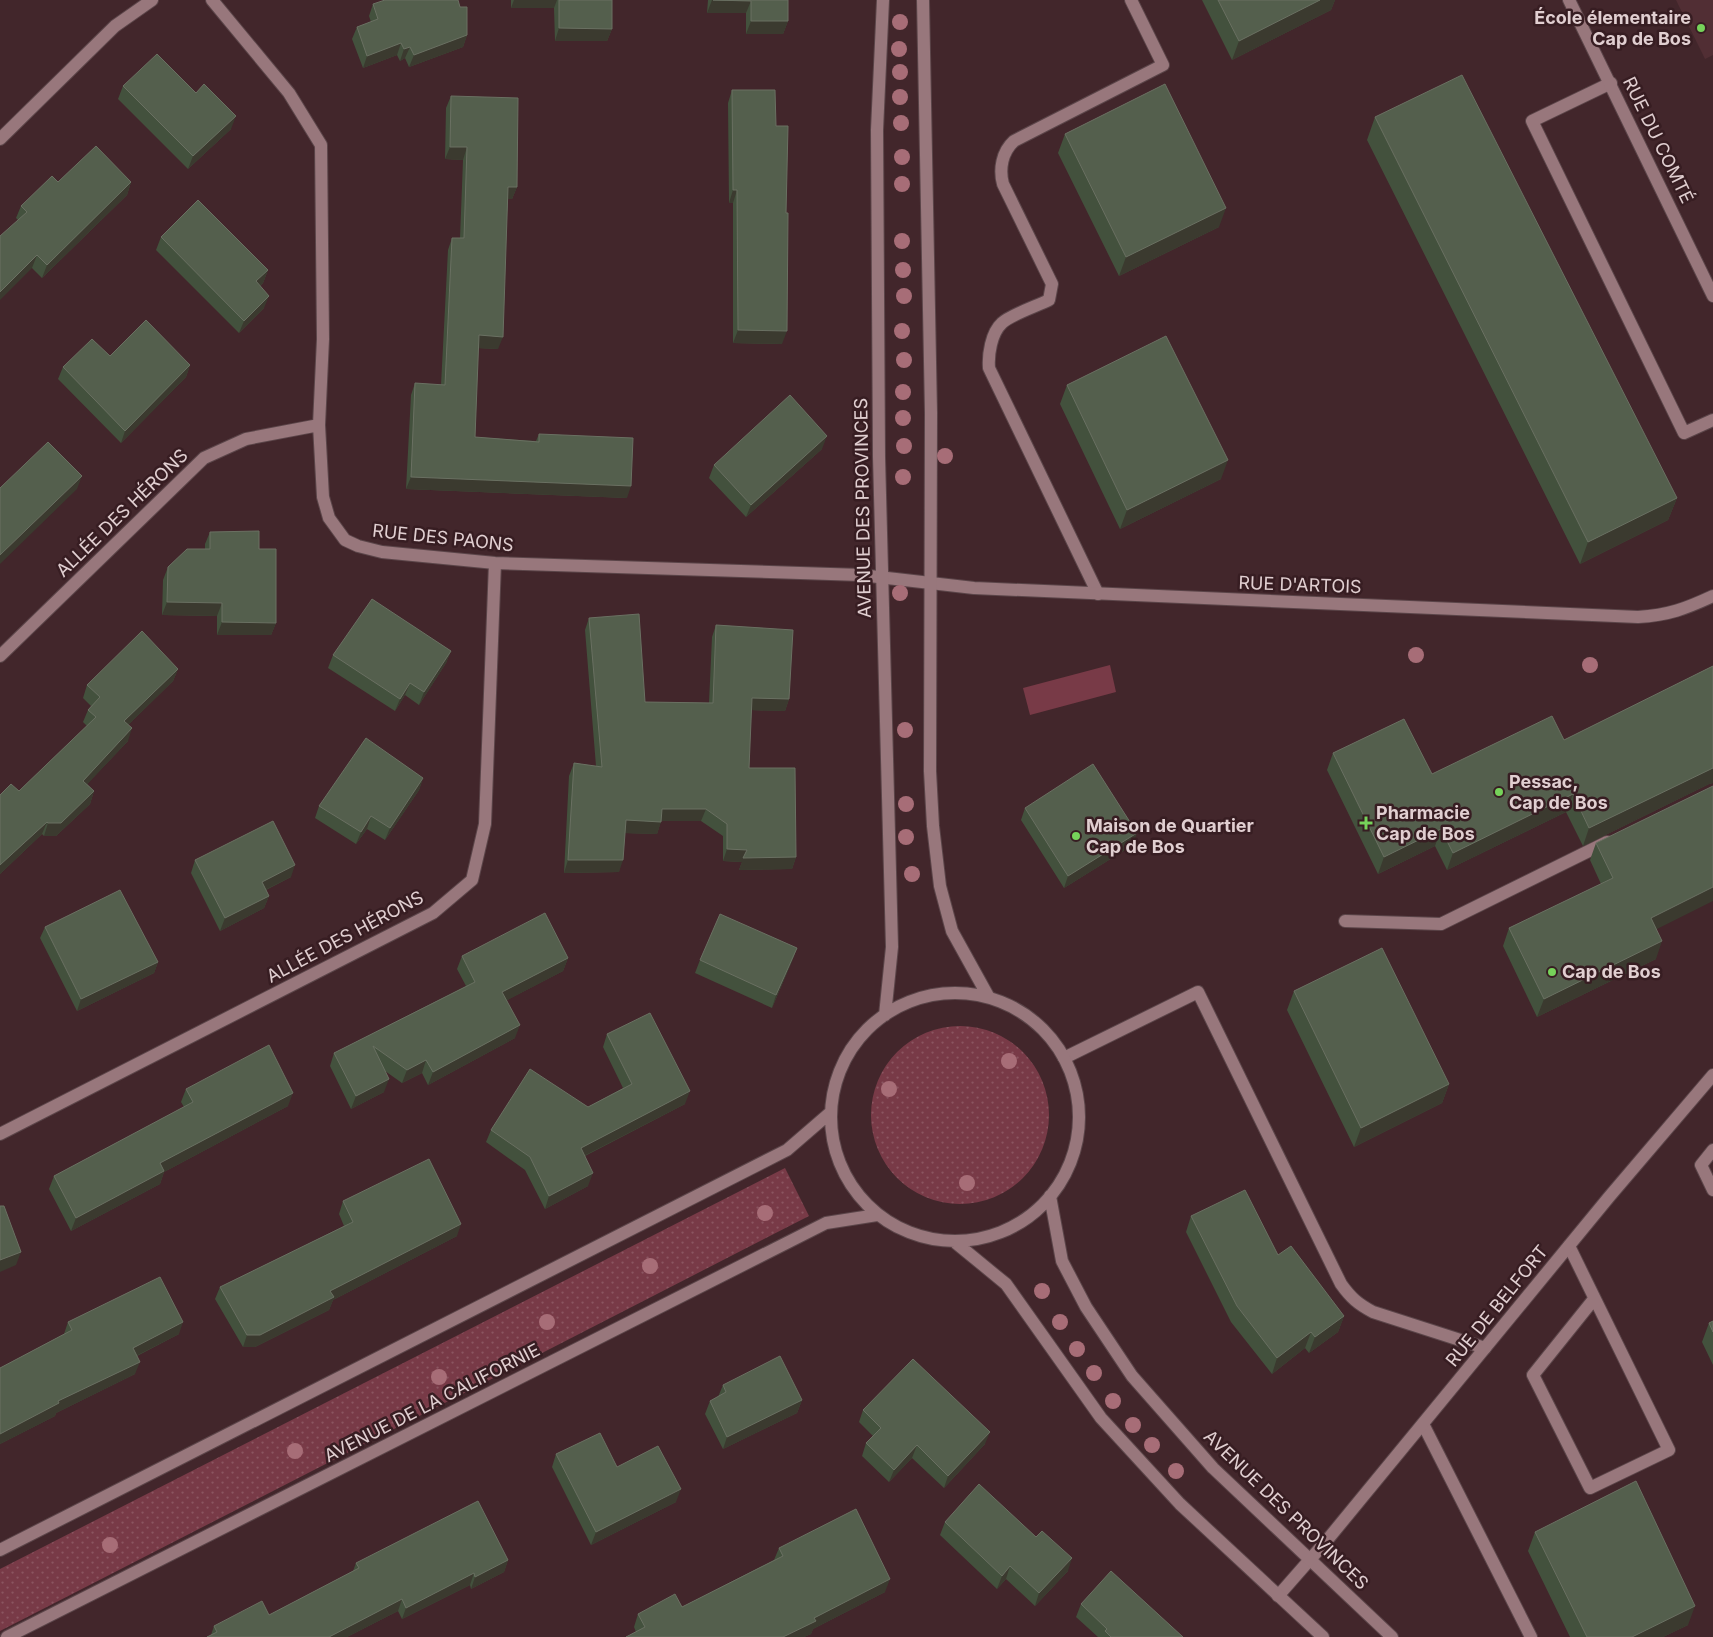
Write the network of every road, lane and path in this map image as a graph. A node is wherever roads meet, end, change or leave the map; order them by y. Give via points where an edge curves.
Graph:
1 (152, 0) edge
2 (212, 0) edge
3 (883, 0) edge
4 (923, 0) edge
5 (1131, 0) edge
6 (1569, 0) edge
7 (1611, 83) junction
8 (0, 139) edge
9 (1713, 296) edge
10 (1713, 420) edge
11 (319, 425) junction
12 (495, 563) junction
13 (882, 576) junction
14 (930, 584) junction
15 (1098, 594) junction
16 (1713, 596) edge
17 (0, 656) edge
18 (1617, 837) edge
19 (1344, 921) dead end
20 (988, 996) junction
21 (885, 1015) junction
22 (1064, 1058) junction
23 (1713, 1075) edge
24 (831, 1112) junction
25 (0, 1134) edge
26 (1713, 1150) edge
27 (1713, 1190) edge
28 (1050, 1196) junction
29 (877, 1215) junction
30 (956, 1243) junction
31 (1569, 1246) junction
32 (1594, 1299) junction
33 (1486, 1348) junction
34 (1423, 1424) junction
35 (0, 1550) edge
36 (1310, 1560) junction
37 (1278, 1596) junction
38 (7, 1637) edge
39 (1323, 1637) edge
40 (1392, 1637) edge
41 (1532, 1637) edge

1 - 8 street via 115,26
2 - 11 street, RUE DES PAONS via 288,93 321,145 323,339
3 - 13 street, AVENUE DES PROVINCES via 877,130
4 - 14 street via 931,413
5 - 15 street via 1163,65 1014,140 1007,148 1000,173 1003,184 1052,284 1049,300 1002,322 988,354 989,368
6 - 7 street, RUE DU COMTÉ
7 - 9 street, RUE DU COMTÉ
7 - 10 street via 1532,121 1684,433
11 - 12 street, RUE DES PAONS via 323,497 329,518 345,540 382,552
11 - 17 street, ALLÉE DES HÉRONS via 246,440 204,458
12 - 13 street, RUE DES PAONS
12 - 25 street, ALLÉE DES HÉRONS via 485,824 472,880 433,913
13 - 14 street, RUE D'ARTOIS
13 - 21 street, AVENUE DES PROVINCES via 892,947
14 - 15 street, RUE D'ARTOIS
14 - 20 street via 930,772 932,826 940,886 952,931
15 - 16 street, RUE D'ARTOIS via 1638,617 1663,615
18 - 19 street via 1440,924
20 - 21 street via 948,992 909,1001
20 - 22 street via 1025,1013 1054,1040
21 - 24 street via 874,1022 849,1051 833,1086
22 - 28 street via 1073,1076 1080,1116 1074,1155 1056,1191
22 - 33 street via 1198,992 1348,1294 1373,1312
23 - 31 street, RUE DE BELFORT
24 - 29 street via 829,1123 837,1161 856,1195
24 - 35 street via 787,1150
26 - 27 street via 1701,1165
28 - 30 street via 1027,1219 993,1237
28 - 36 street, AVENUE DES PROVINCES via 1062,1261 1086,1307 1132,1376 1213,1468
29 - 30 street via 918,1237
29 - 38 street, AVENUE DE LA CALIFORNIE via 826,1223
30 - 37 street via 1006,1284 1101,1418 1180,1504
31 - 32 street
31 - 33 street, RUE DE BELFORT
32 - 32 street via 1669,1450 1590,1488 1533,1375
33 - 34 street, RUE DE BELFORT
34 - 36 street, RUE DE BELFORT
34 - 41 street
36 - 37 street, RUE DE BELFORT
36 - 40 street, AVENUE DES PROVINCES
37 - 39 street

